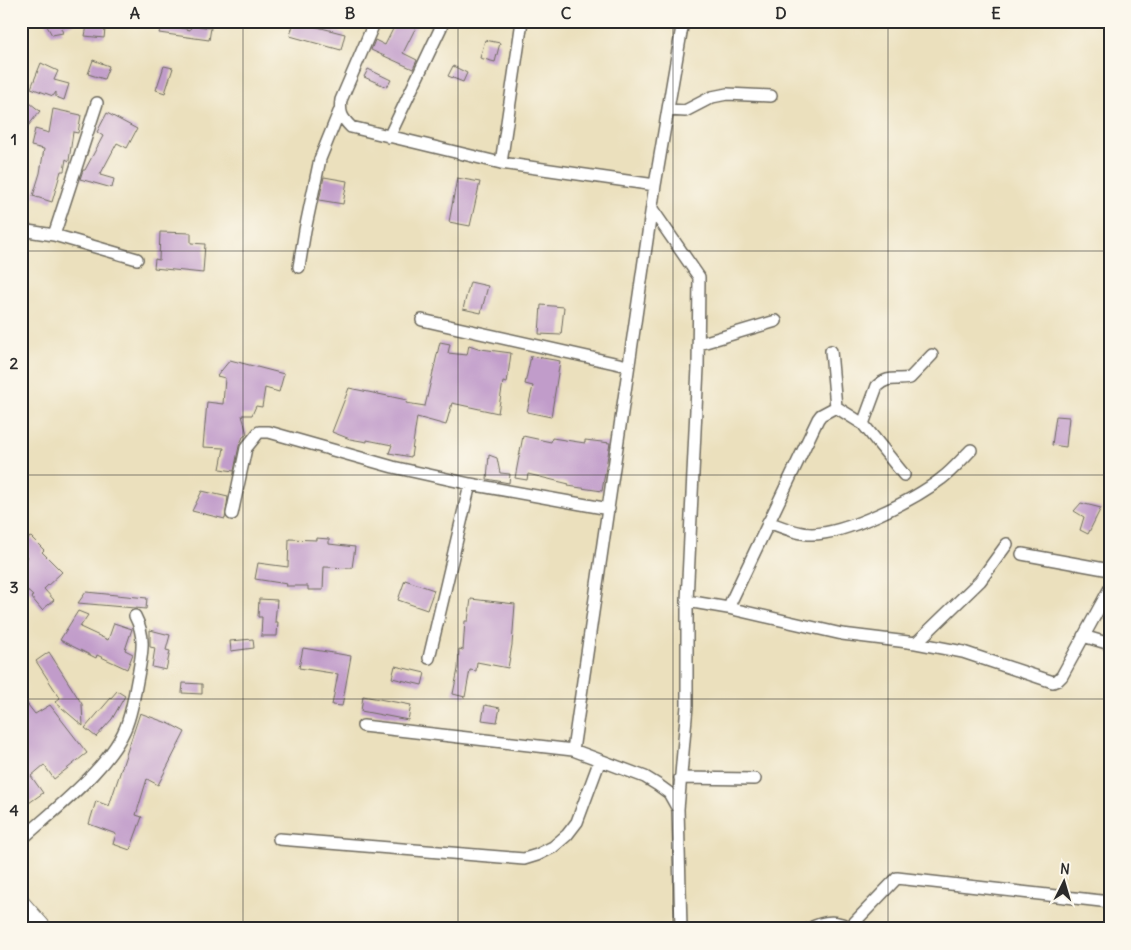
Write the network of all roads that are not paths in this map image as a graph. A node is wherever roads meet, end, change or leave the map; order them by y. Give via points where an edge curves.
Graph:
1 (375, 21) edge
2 (444, 21) edge
3 (522, 21) edge
4 (684, 21) edge
5 (771, 96) dead end
6 (96, 103) dead end
7 (669, 110) junction
8 (340, 112) junction
9 (389, 137) junction
10 (501, 163) junction
11 (655, 185) junction
12 (652, 209) junction
13 (21, 230) edge
14 (54, 236) junction
15 (137, 259) dead end
16 (299, 268) dead end
17 (422, 320) dead end
18 (776, 320) dead end
19 (699, 344) junction
20 (831, 351) dead end
21 (932, 354) dead end
22 (628, 366) junction
23 (836, 407) junction
24 (863, 424) junction
25 (971, 450) dead end
26 (904, 475) dead end
27 (470, 484) junction
28 (609, 509) junction
29 (232, 514) dead end
30 (768, 522) junction
31 (1007, 544) dead end
32 (1022, 554) dead end
33 (1110, 570) edge
34 (1110, 588) edge
35 (687, 601) junction
36 (728, 608) junction
37 (135, 616) dead end
38 (1082, 636) junction
39 (916, 643) junction
40 (1110, 644) edge
41 (429, 658) dead end
42 (363, 726) dead end
43 (573, 750) junction
44 (600, 760) junction
45 (680, 778) junction
46 (755, 779) dead end
47 (678, 809) junction
48 (279, 839) dead end
49 (21, 840) edge
50 (1110, 902) edge
51 (21, 904) edge
52 (853, 928) edge
53 (43, 929) edge
54 (681, 929) edge
55 (809, 929) edge

1 - 8 street via 341,100
2 - 9 street
3 - 10 street
4 - 7 street
5 - 7 street via 727,94 712,97 685,111
6 - 14 street
7 - 11 street
8 - 9 street via 350,127
8 - 16 street via 320,160
9 - 10 street
10 - 11 street
11 - 12 street
12 - 19 street via 699,277
12 - 22 street
13 - 14 street
14 - 15 street
17 - 22 street
18 - 19 street
19 - 35 street
20 - 23 street
21 - 24 street via 910,378 893,378 877,386
22 - 28 street
23 - 24 street
23 - 30 street via 818,419
24 - 26 street
25 - 30 street via 941,479 907,501 847,527 811,534
27 - 28 street
27 - 29 street via 259,432 246,448
27 - 41 street
28 - 43 street
30 - 36 street
31 - 39 street via 980,581
32 - 33 street
34 - 38 street
35 - 36 street
35 - 45 street via 687,706
36 - 39 street via 842,634
37 - 49 street via 143,641 128,722 120,738 95,772
38 - 39 street via 1062,676 1053,682 963,652
38 - 40 street
42 - 43 street
43 - 44 street
44 - 47 street via 658,785 669,793
44 - 48 street via 577,822 553,846 524,859
45 - 46 street
45 - 47 street
47 - 54 street
50 - 52 street via 897,878
51 - 53 main road
52 - 55 street via 824,921

